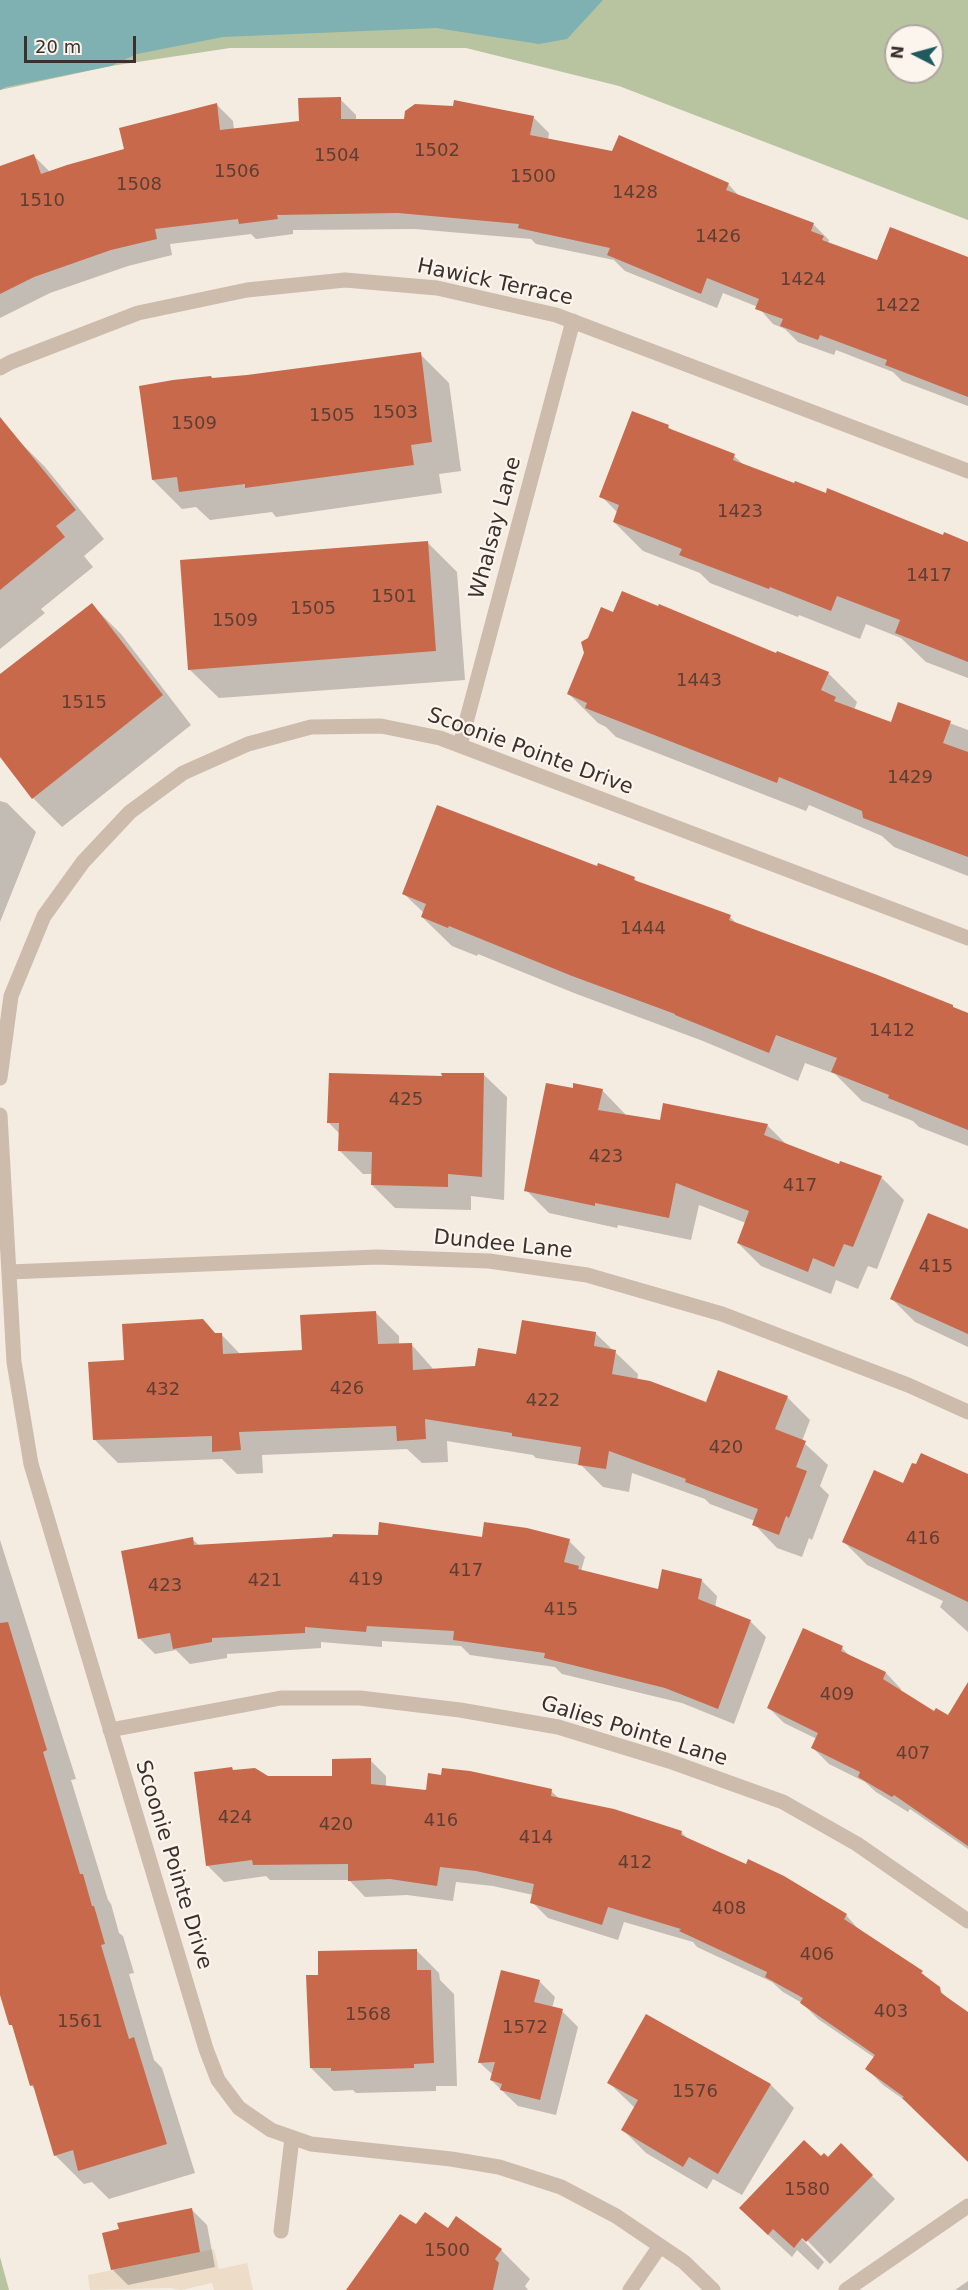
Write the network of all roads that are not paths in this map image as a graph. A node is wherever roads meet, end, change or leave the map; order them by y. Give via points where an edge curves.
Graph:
1 (573, 321) junction
2 (0, 368) edge
3 (968, 471) edge
4 (460, 745) junction
5 (968, 938) edge
6 (0, 1078) edge
7 (0, 1115) edge
8 (9, 1272) junction
9 (968, 1412) edge
10 (110, 1730) junction
11 (968, 1921) edge
12 (292, 2138) junction
13 (968, 2206) edge
14 (281, 2231) dead end
15 (660, 2246) junction
16 (630, 2290) edge
17 (713, 2290) edge
18 (846, 2290) edge

1 - 2 street, Hawick Terrace via 437,288 345,280 247,290 138,314
1 - 3 street, Hawick Terrace
1 - 4 street, Whalsay Lane
4 - 5 street, Scoonie Pointe Drive
4 - 6 street, Scoonie Pointe Drive via 381,726 311,727 248,744 183,773 130,812 82,862 44,916 11,996
7 - 8 street, Scoonie Pointe Drive
8 - 9 street, Dundee Lane via 377,1257 489,1261 587,1275 722,1314
8 - 10 street, Scoonie Pointe Drive via 14,1362 31,1464
10 - 11 street, Galies Pointe Lane via 281,1698 360,1698 558,1727 783,1802 857,1844
10 - 12 street, Scoonie Pointe Drive via 218,2080 238,2108 271,2130
12 - 14 street
12 - 15 street, Scoonie Pointe Drive via 311,2144 499,2168 561,2187 616,2216
13 - 18 street
15 - 16 street
15 - 17 street, Scoonie Pointe Drive via 684,2262

